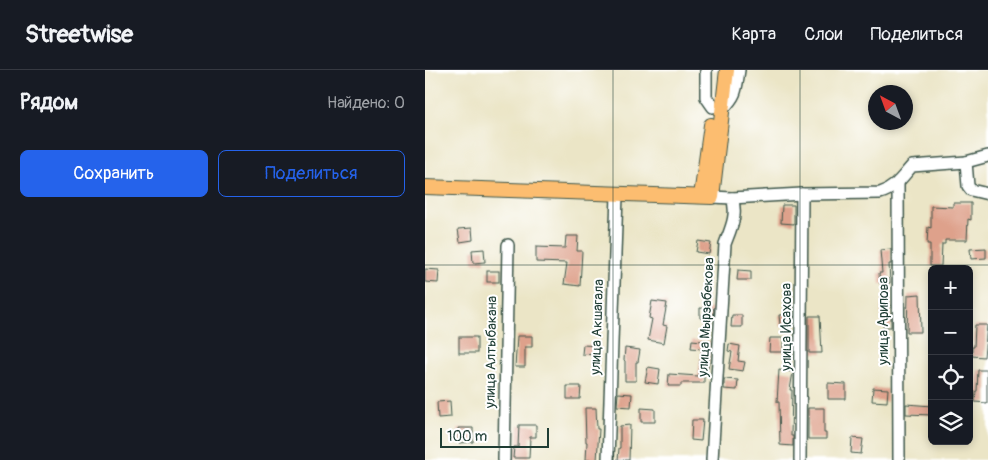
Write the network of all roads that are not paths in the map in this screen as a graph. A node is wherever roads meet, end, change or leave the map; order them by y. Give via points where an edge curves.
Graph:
1 (706, 70) edge
2 (718, 70) edge
3 (727, 70) edge
4 (739, 70) edge
5 (717, 108) junction
6 (988, 156) edge
7 (967, 162) junction
8 (898, 182) junction
9 (425, 187) edge
10 (803, 194) junction
11 (988, 194) edge
12 (617, 195) junction
13 (706, 196) junction
14 (732, 198) junction
15 (508, 245) dead end
16 (505, 460) edge
17 (607, 460) edge
18 (713, 460) edge
19 (801, 460) edge
20 (899, 460) edge

1 - 5 street via 706,97
2 - 5 main road
3 - 5 main road
4 - 5 street via 735,95
5 - 13 main road
6 - 7 street
7 - 8 street via 912,166
7 - 11 street via 968,186 971,190
8 - 10 street via 880,193
8 - 20 street, улица Арипова
9 - 12 main road
10 - 14 street
10 - 19 street, улица Исахова
12 - 13 main road
12 - 17 street, улица Акшагала
13 - 14 street
14 - 18 street, улица Мырзабекова via 735,207 733,223 725,244
15 - 16 street, улица Алтыбакана

